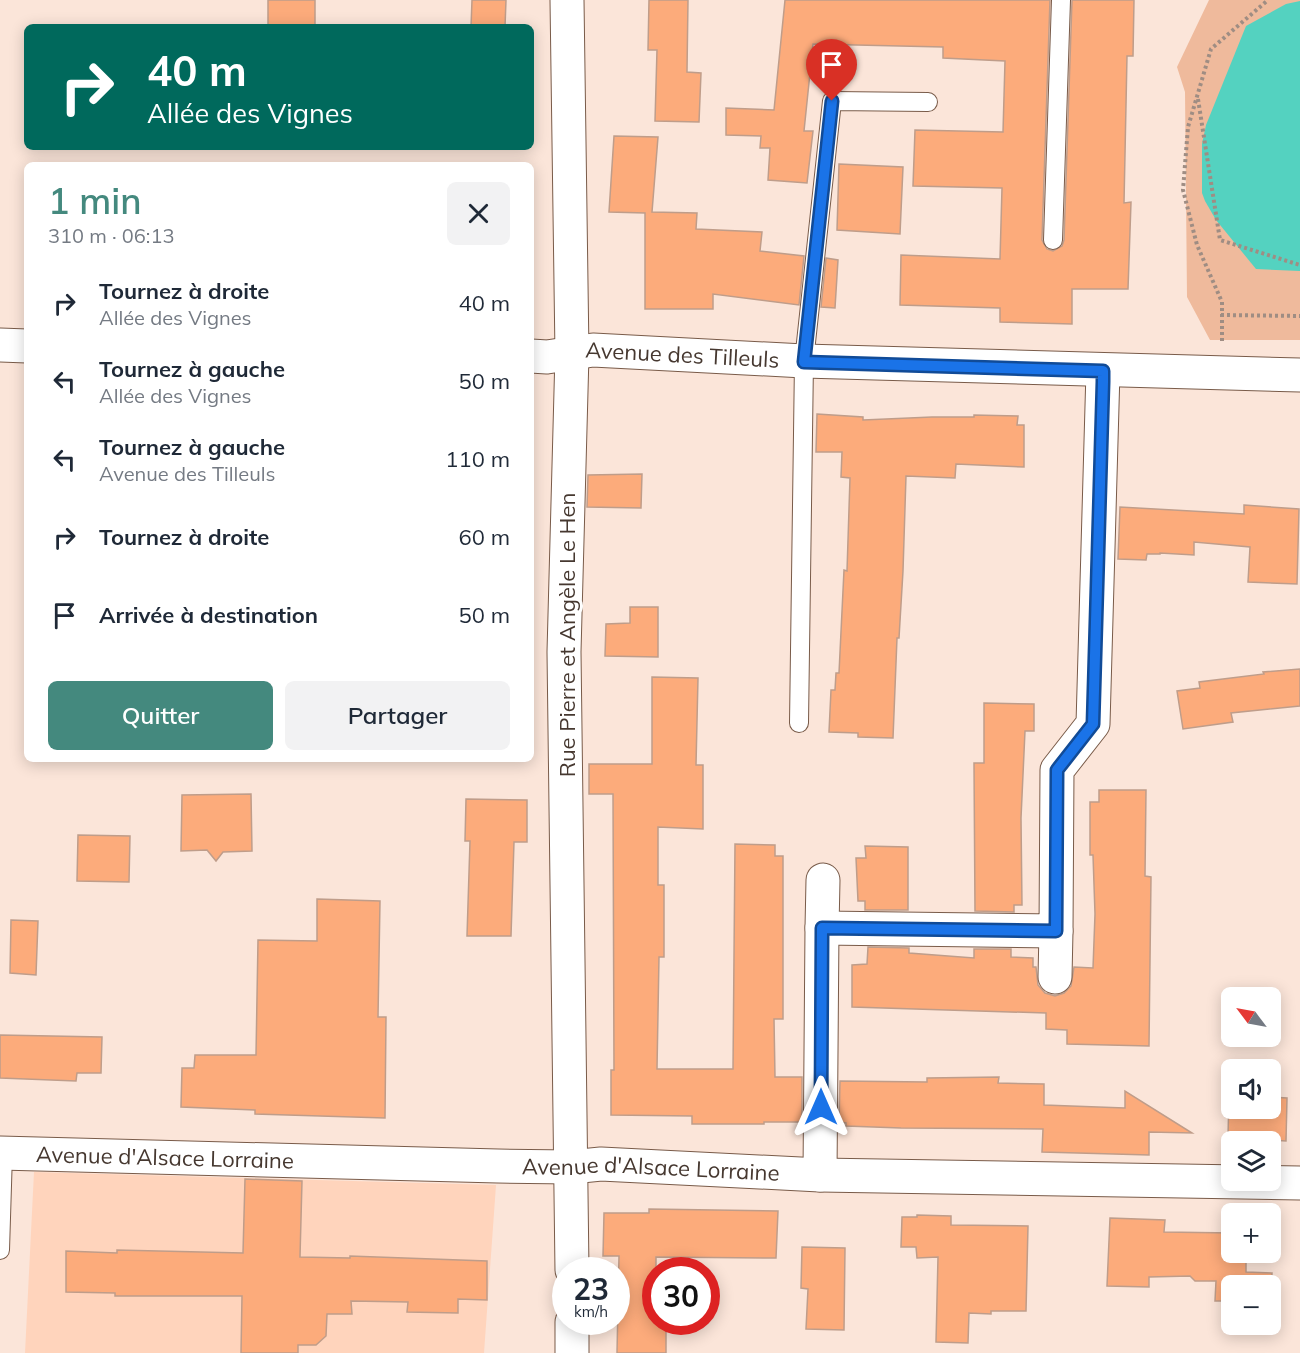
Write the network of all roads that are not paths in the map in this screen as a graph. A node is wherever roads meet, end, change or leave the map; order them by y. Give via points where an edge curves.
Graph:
1 (567, 0) edge
2 (1061, 0) edge
3 (928, 102) dead end
4 (1053, 240) dead end
5 (0, 345) edge
6 (24, 346) edge
7 (572, 354) junction
8 (534, 356) edge
9 (804, 362) junction
10 (1103, 371) junction
11 (1300, 375) edge
12 (799, 723) dead end
13 (823, 880) dead end
14 (822, 928) junction
15 (1056, 931) junction
16 (1055, 977) dead end
17 (1, 1153) edge
18 (571, 1167) junction
19 (820, 1175) junction
20 (1300, 1183) edge
21 (0, 1250) edge
22 (572, 1257) edge
23 (572, 1335) edge
24 (572, 1353) edge

1 - 7 street, Rue Pierre et Angèle Le Hen
2 - 4 lane
3 - 9 lane via 832,101
5 - 6 street
7 - 8 street, Avenue des Tilleuls
7 - 9 street, Avenue des Tilleuls via 593,350
7 - 18 street, Rue Pierre et Angèle Le Hen via 564,652
9 - 10 street, Avenue des Tilleuls
9 - 12 lane
10 - 11 street, Avenue des Tilleuls
10 - 15 street via 1093,724 1057,770
13 - 14 street
14 - 15 street
14 - 19 street
15 - 16 street
17 - 18 street, Avenue d'Alsace Lorraine
17 - 21 lane
18 - 19 street, Avenue d'Alsace Lorraine via 601,1164
18 - 22 street, Rue Pierre et Angèle Le Hen
19 - 20 street, Avenue d'Alsace Lorraine
23 - 24 street

